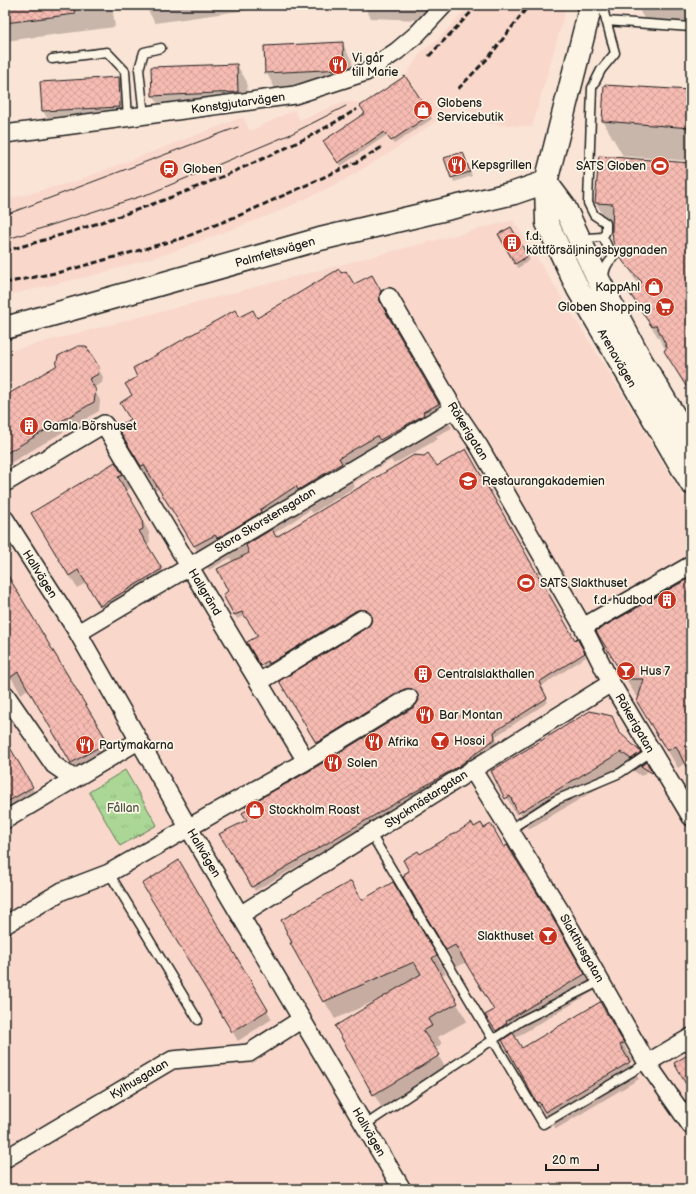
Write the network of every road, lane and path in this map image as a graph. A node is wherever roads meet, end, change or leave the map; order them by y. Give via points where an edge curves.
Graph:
1 (444, 5) edge
2 (591, 5) edge
3 (602, 5) edge
4 (606, 21) junction
5 (691, 27) edge
6 (162, 48) dead end
7 (52, 59) dead end
8 (136, 117) junction
9 (5, 134) edge
10 (546, 182) junction
11 (577, 234) junction
12 (603, 237) junction
13 (597, 269) junction
14 (389, 297) dead end
15 (5, 328) edge
16 (454, 409) junction
17 (691, 444) edge
18 (5, 483) edge
19 (691, 483) edge
20 (5, 518) edge
21 (190, 565) junction
22 (691, 565) edge
23 (362, 619) dead end
24 (583, 627) junction
25 (78, 633) junction
26 (259, 682) junction
27 (611, 683) junction
28 (5, 694) edge
29 (409, 698) dead end
30 (138, 741) junction
31 (651, 752) junction
32 (306, 761) junction
33 (472, 769) junction
34 (73, 778) junction
35 (691, 817) edge
36 (5, 820) edge
37 (188, 827) junction
38 (508, 830) junction
39 (371, 834) junction
40 (109, 873) junction
41 (240, 915) junction
42 (5, 925) edge
43 (601, 981) junction
44 (302, 1019) junction
45 (198, 1020) dead end
46 (691, 1037) edge
47 (492, 1040) junction
48 (647, 1063) junction
49 (365, 1125) junction
50 (691, 1126) edge
51 (5, 1159) edge
52 (402, 1189) edge

1 - 8 street, Konstgjutarvägen via 397,51 366,72 295,95
2 - 10 main road, Arenavägen
3 - 4 lane
4 - 5 lane
4 - 12 lane via 615,53 601,70 592,88 588,203 594,215 606,223
6 - 8 lane via 144,52 139,69
7 - 8 lane via 107,52 125,71
8 - 9 street, Konstgjutarvägen
10 - 11 main road, Arenavägen via 564,206
10 - 13 main road, Arenavägen via 547,223
10 - 15 main road, Palmfeltsvägen via 514,193 320,239
11 - 12 lane via 587,238
11 - 13 main road, Arenavägen
12 - 13 lane
13 - 17 main road, Arenavägen via 642,362
13 - 19 main road, Arenavägen via 624,370
14 - 16 street, Rökerigatan
16 - 21 street, Stora Skorstensgatan
16 - 24 street, Rökerigatan via 479,446
18 - 21 street, Hallgränd via 104,424
20 - 25 street, Hallvägen
21 - 25 street, Stora Skorstensgatan
21 - 26 street, Hallgränd
22 - 24 street
23 - 26 street
24 - 27 street, Rökerigatan
25 - 30 street, Hallvägen
26 - 32 street, Hallgränd
27 - 31 street, Rökerigatan
27 - 33 street, Styckmästargatan
28 - 34 street via 54,765
29 - 32 street
30 - 34 street via 100,765
30 - 37 street, Hallvägen
31 - 35 street, Rökerigatan
31 - 38 lane via 620,773 556,800
32 - 37 street
33 - 38 street, Slakthusgatan
33 - 39 street, Styckmästargatan
34 - 36 street
37 - 40 street
37 - 41 street, Hallvägen
38 - 43 street, Slakthusgatan via 561,912
39 - 41 street, Styckmästargatan
39 - 47 lane
40 - 42 street via 62,890
40 - 45 lane
41 - 44 street, Hallvägen
43 - 47 lane via 521,1021
43 - 48 street, Slakthusgatan
44 - 49 street, Hallvägen
44 - 51 street, Kylhusgatan via 249,1053 172,1060
46 - 48 street
47 - 48 lane via 543,1124
47 - 49 lane
48 - 50 street, Slakthusgatan
49 - 52 street, Hallvägen

